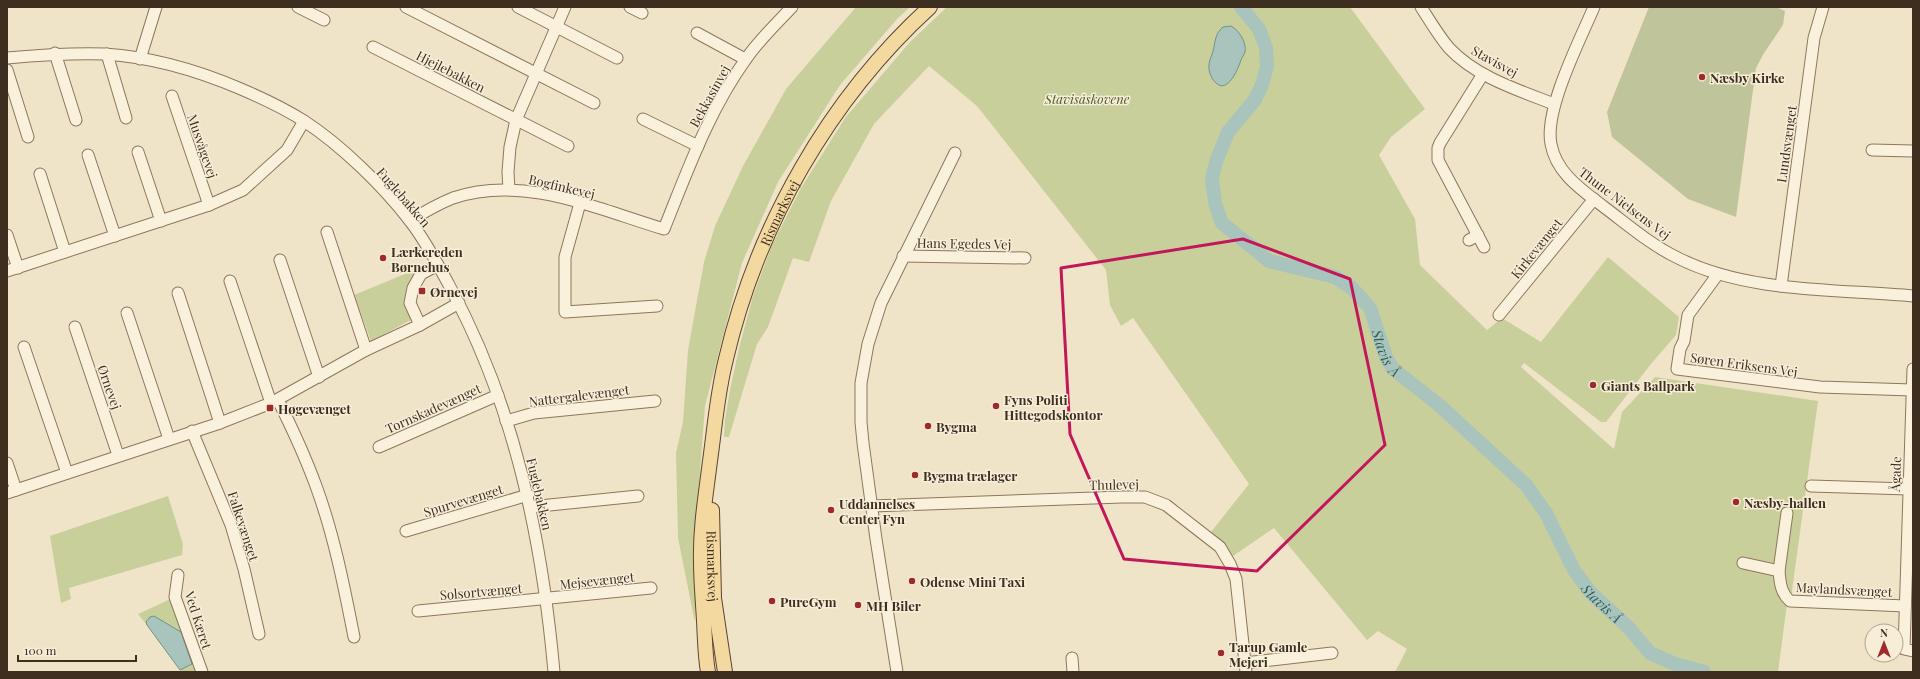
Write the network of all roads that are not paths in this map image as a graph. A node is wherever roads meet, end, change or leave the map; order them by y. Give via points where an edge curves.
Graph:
1 (156, 7) edge
2 (298, 7) edge
3 (406, 7) edge
4 (518, 7) edge
5 (565, 7) edge
6 (630, 7) edge
7 (792, 7) edge
8 (930, 7) edge
9 (1421, 7) edge
10 (1594, 7) edge
11 (1823, 7) edge
12 (642, 13) dead end
13 (324, 20) dead end
14 (557, 27) junction
15 (697, 33) dead end
16 (373, 47) dead end
17 (55, 54) junction
18 (107, 54) junction
19 (7, 58) edge
20 (617, 58) dead end
21 (140, 59) junction
22 (745, 60) junction
23 (7, 70) edge
24 (536, 74) junction
25 (1483, 74) junction
26 (172, 96) dead end
27 (594, 103) dead end
28 (1554, 104) junction
29 (126, 118) dead end
30 (643, 119) dead end
31 (76, 120) dead end
32 (516, 120) junction
33 (304, 121) junction
34 (28, 137) dead end
35 (568, 146) dead end
36 (698, 146) junction
37 (1872, 150) dead end
38 (1913, 151) edge
39 (138, 152) dead end
40 (955, 153) dead end
41 (88, 155) dead end
42 (40, 174) dead end
43 (509, 190) junction
44 (1594, 199) junction
45 (580, 203) junction
46 (209, 205) junction
47 (161, 221) junction
48 (410, 221) junction
49 (664, 229) joint
50 (327, 232) dead end
51 (7, 235) edge
52 (115, 236) junction
53 (1484, 247) dead end
54 (65, 252) junction
55 (903, 256) junction
56 (1025, 258) dead end
57 (280, 260) dead end
58 (438, 266) junction
59 (12, 270) edge
60 (1718, 274) junction
61 (230, 281) dead end
62 (1781, 286) junction
63 (178, 293) dead end
64 (1913, 296) edge
65 (459, 303) junction
66 (657, 306) dead end
67 (127, 313) dead end
68 (1499, 315) dead end
69 (420, 325) junction
70 (75, 327) dead end
71 (24, 347) dead end
72 (366, 350) junction
73 (1913, 369) edge
74 (319, 377) junction
75 (1912, 390) edge
76 (498, 395) junction
77 (655, 401) dead end
78 (274, 402) junction
79 (506, 421) junction
80 (220, 423) junction
81 (192, 431) junction
82 (169, 439) junction
83 (380, 448) dead end
84 (118, 456) junction
85 (711, 459) junction
86 (7, 463) edge
87 (67, 473) junction
88 (1811, 486) dead end
89 (1908, 490) junction
90 (12, 492) edge
91 (528, 495) junction
92 (638, 496) dead end
93 (872, 506) junction
94 (530, 507) junction
95 (1787, 513) dead end
96 (406, 532) dead end
97 (1743, 563) dead end
98 (1779, 571) junction
99 (178, 575) dead end
100 (1910, 581) edge
101 (650, 588) dead end
102 (547, 600) junction
103 (1905, 606) junction
104 (418, 611) dead end
105 (259, 634) dead end
106 (354, 637) dead end
107 (1913, 651) edge
108 (1332, 653) dead end
109 (1072, 658) dead end
110 (1245, 668) edge
111 (202, 672) edge
112 (554, 672) edge
113 (708, 672) edge
114 (725, 672) edge
115 (897, 672) edge
116 (1073, 672) edge

1 - 21 street
2 - 13 street
3 - 24 street
4 - 14 street
5 - 14 street
6 - 12 street
7 - 22 street, Bekkasinvej
8 - 85 main road, Rismarksvej via 893,44 829,125 795,180 771,227 750,280 726,358 715,414
9 - 25 street, Stavisvej via 1450,48
10 - 28 street, Thune Nielsens Vej
11 - 62 street, Lundsvænget via 1814,38
14 - 20 street
14 - 24 street
15 - 22 street, Bekkasinvej
16 - 32 street, Hjejlebakken
17 - 18 street, Fuglebakken
17 - 19 street, Fuglebakken
17 - 31 street
18 - 21 street, Fuglebakken
18 - 29 street
21 - 33 street, Fuglebakken via 219,80 259,97
22 - 36 street, Bekkasinvej
23 - 34 street
24 - 27 street
24 - 32 street
25 - 28 street, Stavisvej
25 - 53 street via 1440,143 1438,160 1474,237
26 - 46 street, Musvågevej
28 - 44 street, Thune Nielsens Vej via 1550,143 1556,160 1568,177
30 - 36 street, Bekkasinvej
32 - 35 street, Hjejlebakken
32 - 43 street via 508,172
33 - 46 street via 287,150 266,170 243,190
33 - 48 street, Fuglebakken via 350,158
36 - 49 street, Bekkasinvej
37 - 38 street
39 - 47 street
40 - 55 street, Hans Egedes Vej
41 - 52 street
42 - 54 street
43 - 45 street, Bogfinkevej via 532,191
43 - 48 street, Bogfinkevej via 484,191 454,198
44 - 60 street, Thune Nielsens Vej via 1651,243 1679,259
44 - 68 street, Kirkevænget
45 - 49 street, Bogfinkevej
45 - 66 street via 565,257 565,312
46 - 47 street
47 - 52 street
48 - 58 street, Fuglebakken
50 - 72 street
51 - 59 street
52 - 54 street
54 - 59 street
55 - 56 street, Hans Egedes Vej
55 - 93 street, Hans Egedes Vej via 881,303 868,344 862,383 861,422
57 - 74 street
58 - 65 street, Fuglebakken
58 - 69 street via 421,274 413,288 410,303
60 - 62 street, Thune Nielsens Vej via 1748,282
60 - 75 street, Søren Eriksens Vej via 1688,315 1677,369 1820,387
61 - 78 street
62 - 64 street, Thune Nielsens Vej
63 - 80 street
65 - 69 street
65 - 76 street, Fuglebakken
67 - 82 street
69 - 72 street
70 - 84 street, Ørnevej
71 - 87 street
72 - 74 street
73 - 75 street, Ågade
74 - 78 street
75 - 89 street, Ågade
76 - 79 street, Fuglebakken
76 - 83 street, Tornskadevænget
77 - 79 street, Nattergalevænget via 534,413
78 - 80 street
78 - 106 street via 300,444 330,528
79 - 91 street, Fuglebakken
80 - 81 street
81 - 82 street
81 - 105 street, Falkevænget via 231,525
82 - 84 street
84 - 87 street
85 - 113 main road, Rismarksvej via 703,512 700,562
85 - 114 main road, Rismarksvej via 714,598
86 - 90 street
87 - 90 street
88 - 89 street
89 - 100 street, Ågade
91 - 94 street, Fuglebakken
91 - 96 street, Spurvevænget
92 - 94 street
93 - 110 street, Thulevej via 1122,497 1145,497 1166,504 1220,547 1230,564 1236,579
93 - 115 street, Hans Egedes Vej
94 - 102 street, Fuglebakken
95 - 98 street, Maylandsvænget
97 - 98 street, Maylandsvænget
98 - 103 street, Maylandsvænget via 1781,589 1790,601
99 - 111 street, Ved Kæret via 175,597
100 - 103 street, Ågade
101 - 102 street, Mejsevænget
102 - 104 street, Solsortvænget
102 - 112 street, Fuglebakken
103 - 107 street, Ågade via 1904,649
108 - 110 street, Thulevej
109 - 116 street

